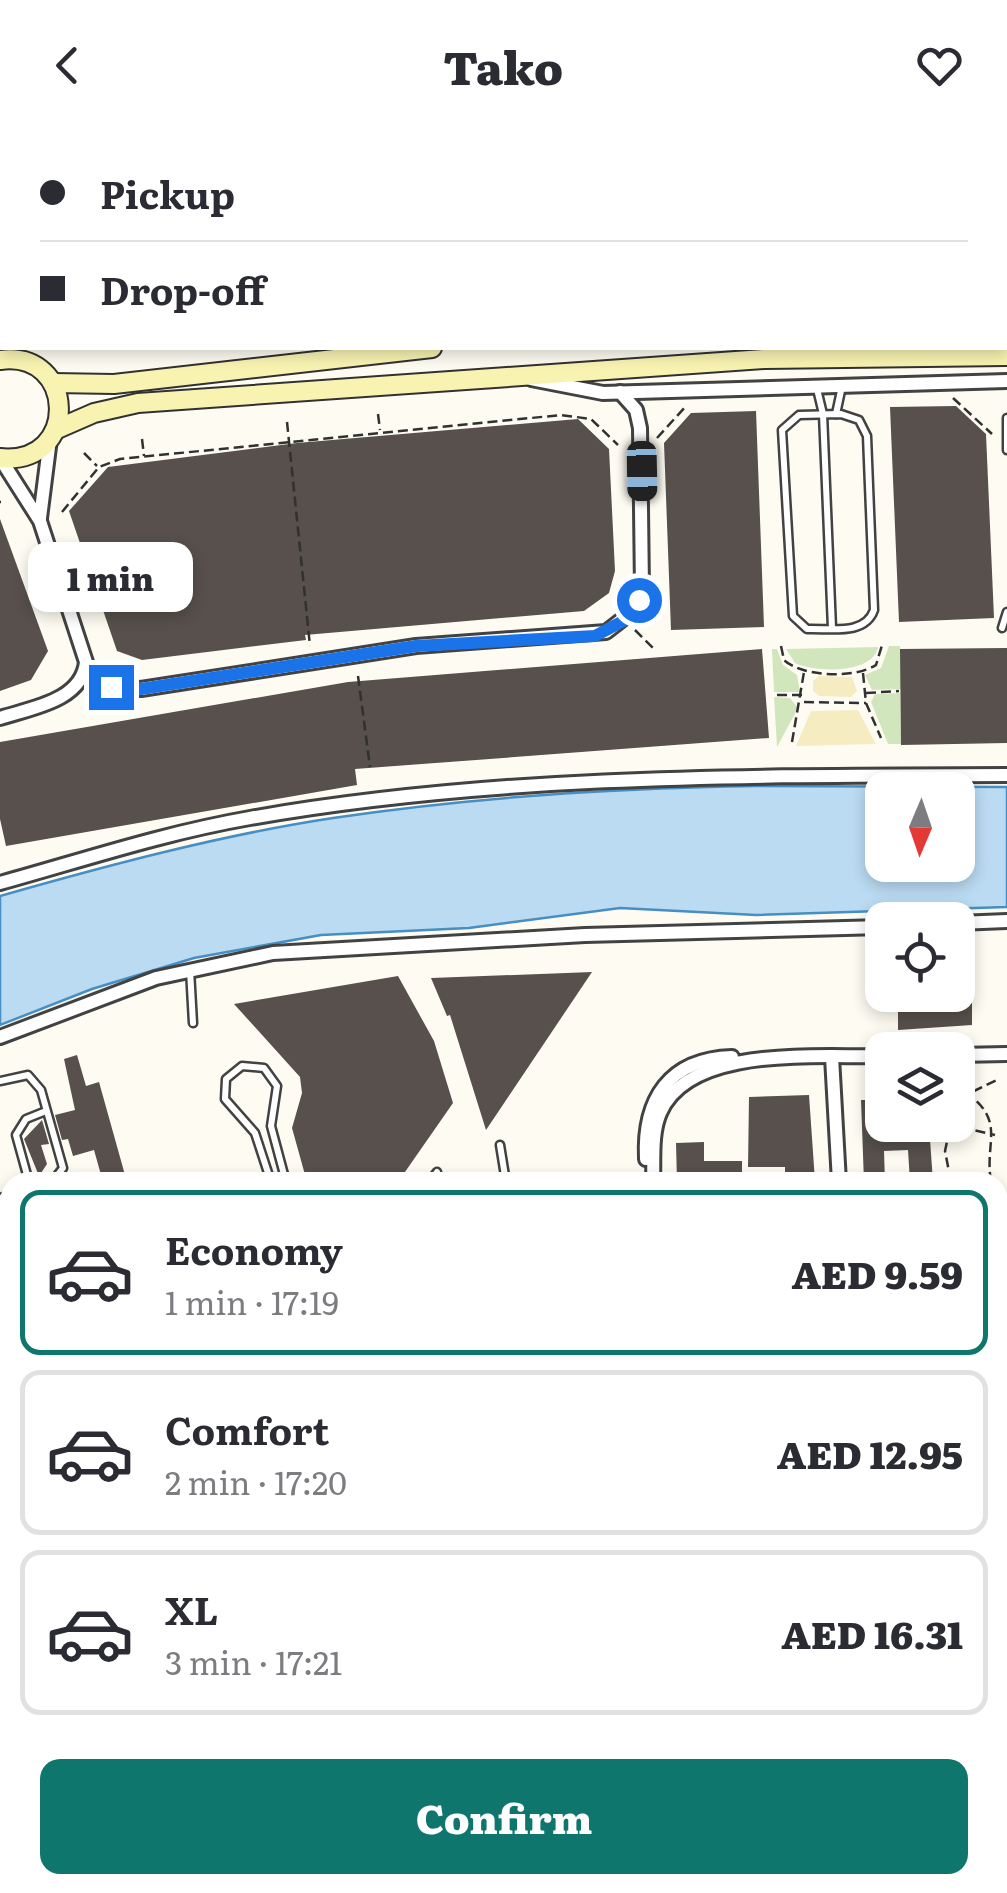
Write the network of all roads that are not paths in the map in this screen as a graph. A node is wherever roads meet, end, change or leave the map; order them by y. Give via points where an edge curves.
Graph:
1 (413, 350) edge
2 (834, 352) edge
3 (807, 353) edge
4 (23, 355) edge
5 (1007, 356) edge
6 (0, 360) edge
7 (520, 374) junction
8 (1007, 381) edge
9 (53, 383) junction
10 (814, 384) junction
11 (844, 384) junction
12 (620, 392) junction
13 (824, 414) junction
14 (836, 414) junction
15 (1007, 418) edge
16 (52, 434) junction
17 (1007, 450) edge
18 (0, 458) edge
19 (40, 521) junction
20 (1007, 612) edge
21 (832, 628) junction
22 (1002, 628) dead end
23 (84, 675) junction
24 (0, 718) edge
25 (1007, 775) edge
26 (0, 883) edge
27 (1007, 921) edge
28 (975, 922) edge
29 (865, 928) edge
30 (190, 969) junction
31 (192, 1024) dead end
32 (0, 1037) edge
33 (1007, 1054) edge
34 (975, 1055) edge
35 (865, 1057) edge
36 (832, 1058) junction
37 (0, 1081) edge
38 (46, 1112) junction
39 (500, 1145) dead end
40 (26, 1172) edge
41 (60, 1172) edge
42 (267, 1172) edge
43 (283, 1172) edge
44 (504, 1172) edge
45 (652, 1172) edge
46 (838, 1172) edge

1 - 9 street via 114,384
2 - 3 street
2 - 5 street
3 - 7 street
4 - 6 street
4 - 9 street
7 - 12 street via 569,389
7 - 16 street via 138,403 94,413
8 - 11 street
9 - 16 street via 60,402
10 - 11 street
10 - 12 street
10 - 13 lane
11 - 14 lane
12 - 23 street via 636,410 642,436 644,576 625,620 595,636 416,646 141,689 111,687
13 - 14 lane
13 - 21 lane
13 - 21 lane via 793,417 781,436 793,616 807,629
14 - 21 lane via 858,420 867,436 874,610 864,625
15 - 17 lane
16 - 18 street via 28,455
16 - 19 street
18 - 19 street
19 - 23 street via 85,656
20 - 22 lane
23 - 24 street via 66,694
25 - 26 street via 613,780 348,804 182,832
27 - 28 street
29 - 30 street via 358,946
30 - 31 lane
30 - 32 street
33 - 34 street
35 - 36 street
36 - 45 street via 720,1066 677,1087 655,1129
36 - 46 street
37 - 38 lane via 28,1075 41,1090
38 - 40 lane via 26,1119 16,1134
38 - 41 lane
39 - 44 lane
42 - 43 lane via 255,1133 224,1099 226,1079 242,1066 264,1068 277,1086 270,1126

